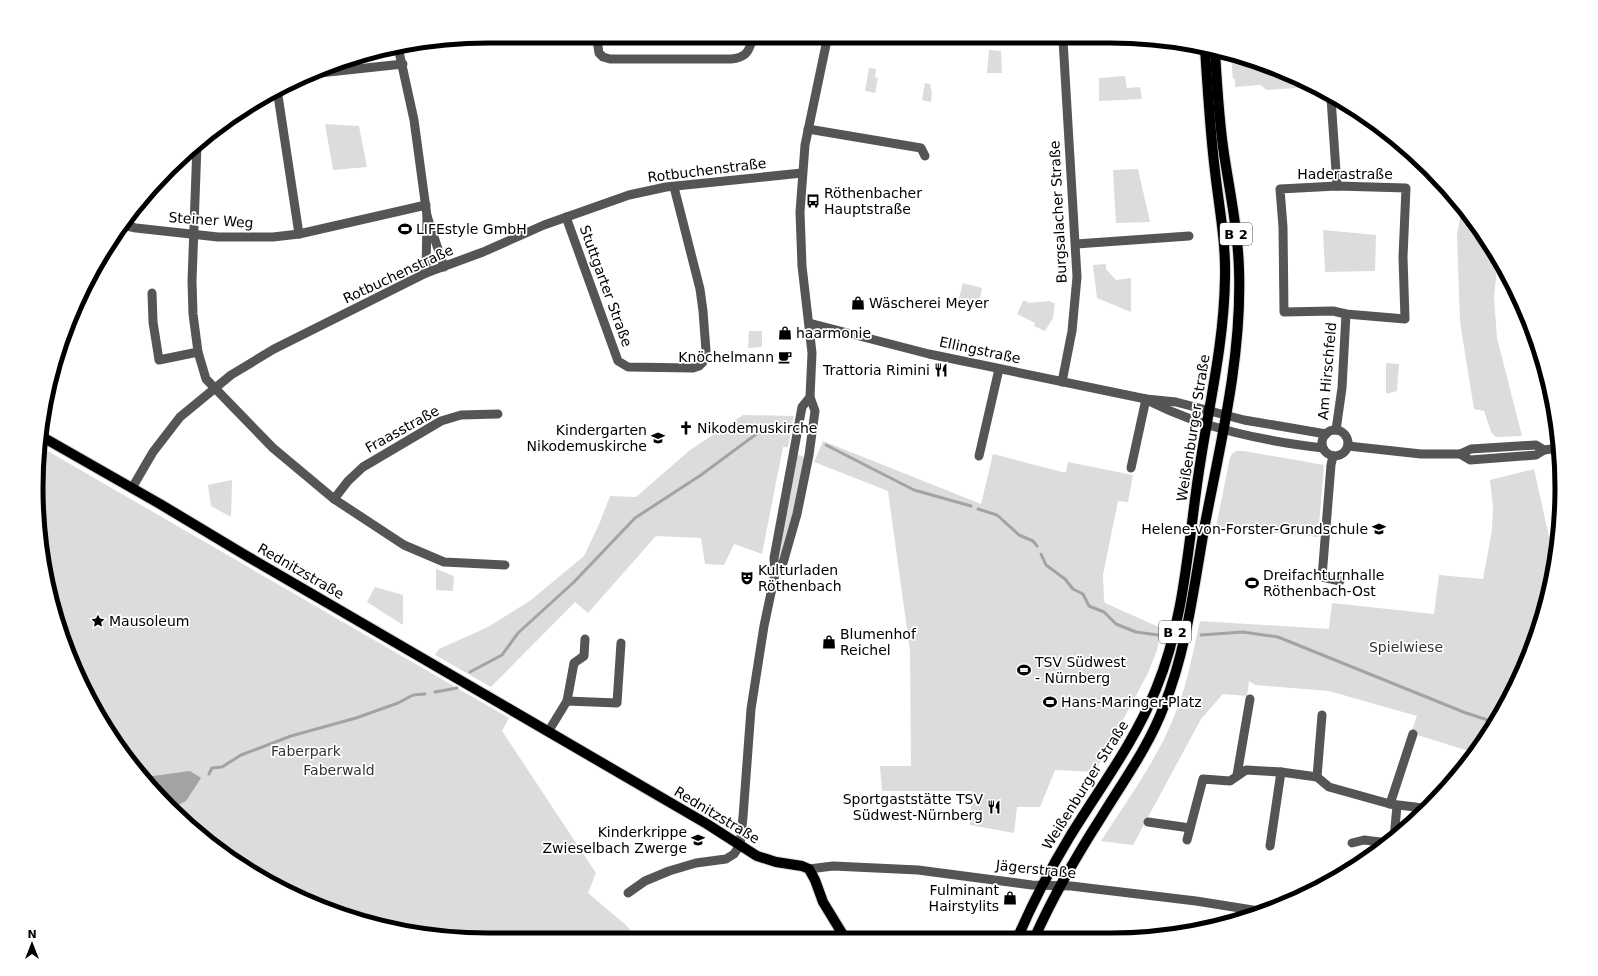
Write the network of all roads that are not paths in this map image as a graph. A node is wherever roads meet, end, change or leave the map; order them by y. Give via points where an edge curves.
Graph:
1 (597, 43) edge
2 (751, 43) edge
3 (826, 43) edge
4 (1063, 43) edge
5 (400, 52) edge
6 (1205, 54) edge
7 (1215, 56) edge
8 (403, 64) junction
9 (333, 72) edge
10 (278, 96) edge
11 (1331, 102) edge
12 (808, 129) junction
13 (197, 152) edge
14 (925, 156) dead end
15 (802, 173) junction
16 (674, 186) junction
17 (1337, 186) junction
18 (426, 204) junction
19 (427, 216) junction
20 (566, 218) junction
21 (129, 226) edge
22 (194, 234) junction
23 (298, 234) junction
24 (1189, 236) dead end
25 (1076, 244) junction
26 (444, 267) junction
27 (426, 273) junction
28 (152, 293) dead end
29 (1346, 314) junction
30 (809, 323) junction
31 (198, 352) junction
32 (999, 369) junction
33 (1062, 382) junction
34 (215, 389) junction
35 (810, 397) junction
36 (1146, 399) junction
37 (1209, 412) junction
38 (498, 414) dead end
39 (1226, 416) junction
40 (1206, 426) junction
41 (1223, 430) junction
42 (1336, 430) junction
43 (1326, 434) junction
44 (46, 439) edge
45 (1348, 446) junction
46 (1323, 448) junction
47 (1553, 449) edge
48 (979, 456) dead end
49 (1333, 456) junction
50 (1131, 468) dead end
51 (132, 488) junction
52 (334, 499) junction
53 (505, 565) dead end
54 (775, 574) junction
55 (1340, 582) dead end
56 (585, 638) dead end
57 (621, 643) dead end
58 (1250, 699) dead end
59 (567, 700) junction
60 (1322, 715) dead end
61 (548, 732) junction
62 (1413, 734) dead end
63 (1281, 772) junction
64 (1237, 775) junction
65 (1317, 777) junction
66 (1393, 805) junction
67 (1420, 808) edge
68 (1148, 822) dead end
69 (1190, 828) junction
70 (1394, 831) edge
71 (1187, 840) dead end
72 (1380, 841) edge
73 (1352, 843) dead end
74 (740, 845) junction
75 (1270, 846) dead end
76 (809, 870) junction
77 (1042, 886) junction
78 (1060, 886) junction
79 (628, 893) dead end
80 (1251, 910) edge
81 (841, 933) edge
82 (1019, 933) edge
83 (1037, 933) edge

1 - 2 street via 599,53 610,58 731,60 748,53
3 - 12 street
4 - 25 street, Burgsalacher Straße
5 - 8 street
6 - 37 main road, Weißenburger Straße / B 2 via 1211,139 1223,224 1226,276 1222,337
7 - 39 main road, Weißenburger Straße / B 2 via 1221,130 1236,226 1239,277 1238,332
8 - 9 street
8 - 18 street
10 - 23 street
11 - 17 street
12 - 14 street via 921,148
12 - 15 street
13 - 22 street
15 - 16 street, Rotbuchenstraße
15 - 30 street via 800,234
16 - 20 street, Rotbuchenstraße via 628,195
16 - 20 street, Stuttgarter Straße via 700,289 706,350 703,362 699,366 628,367 618,361
17 - 29 street, Haderastraße via 1280,189 1284,312 1333,311
17 - 29 street, Haderastraße via 1406,188 1403,257 1405,319
18 - 19 street
18 - 23 street, Steiner Weg
19 - 26 street
19 - 27 street
20 - 26 street, Rotbuchenstraße
21 - 22 street, Steiner Weg
22 - 23 street, Steiner Weg via 218,237 273,237
22 - 31 street via 193,314
24 - 25 street
25 - 33 street, Burgsalacher Straße via 1074,314
26 - 27 street, Rotbuchenstraße
27 - 34 street, Rotbuchenstraße via 274,349 231,375
28 - 31 street via 153,322 159,360
29 - 42 street, Am Hirschfeld via 1342,388
30 - 32 street, Ellingstraße via 894,346
30 - 35 street via 812,353
31 - 34 street via 206,379
32 - 33 street, Ellingstraße
32 - 48 street
33 - 36 street, Ellingstraße
34 - 51 street, Rotbuchenstraße via 180,417
34 - 52 street via 273,448
35 - 54 street via 802,407 799,418 774,558
35 - 54 street via 815,410 809,455 797,514 783,563
36 - 37 street, Ellingstraße via 1176,402
36 - 40 street, Ellingstraße
36 - 50 street
37 - 39 street, Ellingstraße
37 - 40 main road, Weißenburger Straße / B 2
38 - 52 street, Fraasstraße via 461,415 441,421 364,467 348,480
39 - 41 main road, Weißenburger Straße / B 2
39 - 43 street, Ellingstraße
40 - 41 street, Ellingstraße
40 - 77 main road, Weißenburger Straße / B 2 via 1183,594 1166,664 1137,730 1069,837
41 - 46 street, Ellingstraße
41 - 78 main road, Weißenburger Straße / B 2 via 1184,637 1167,699 1141,754
42 - 43 street
42 - 45 street via 1346,436
43 - 46 street
44 - 51 main road, Rednitzstraße
45 - 47 street via 1421,454 1460,454 1470,460 1536,455
45 - 49 street via 1340,455
46 - 49 street
49 - 55 street via 1330,465 1322,577
51 - 61 main road, Rednitzstraße
52 - 53 street via 404,545 424,555 444,562
54 - 74 street via 751,709
56 - 59 street via 584,656 574,663
57 - 59 street via 617,703
58 - 64 street
59 - 61 street
60 - 65 street
61 - 74 main road, Rednitzstraße
62 - 66 street
63 - 64 street via 1246,770
63 - 65 street
63 - 75 street
64 - 69 street via 1230,781 1204,779
65 - 66 street via 1329,788
66 - 67 street
66 - 70 street
68 - 69 street
69 - 71 street
72 - 73 street via 1364,840
74 - 76 main road, Rednitzstraße via 766,860 797,865
74 - 79 street via 734,854 726,859 669,871 645,881
76 - 77 street, Jägerstraße via 833,866 910,870
76 - 81 main road
77 - 78 street, Jägerstraße
77 - 82 main road, Weißenburger Straße / B 2
78 - 80 street, Jägerstraße
78 - 83 main road, Weißenburger Straße / B 2

